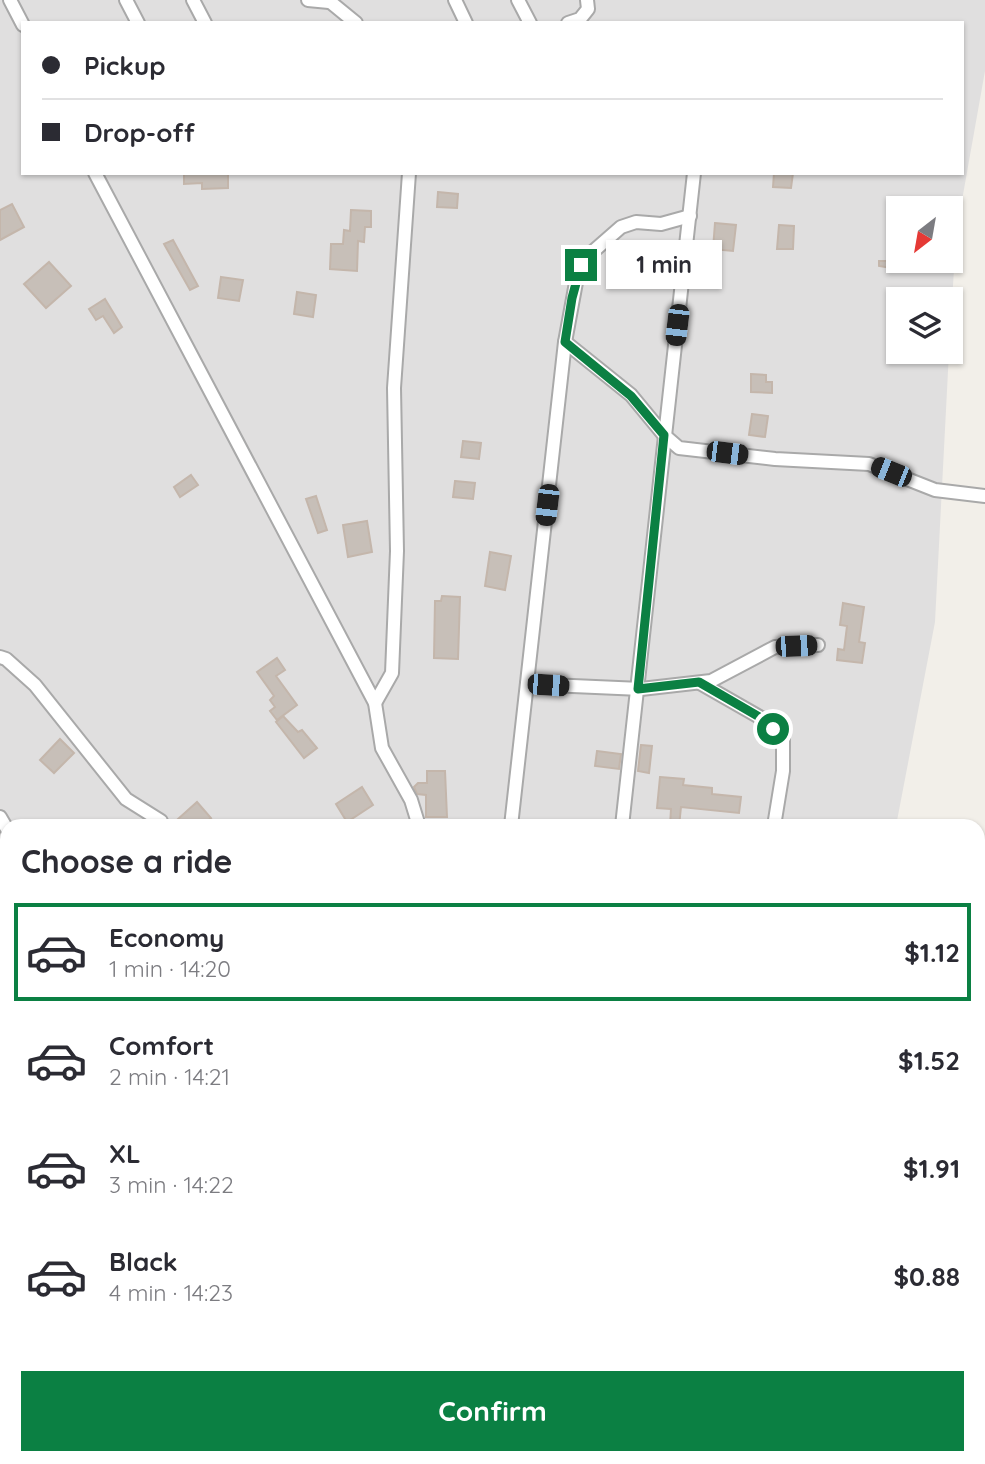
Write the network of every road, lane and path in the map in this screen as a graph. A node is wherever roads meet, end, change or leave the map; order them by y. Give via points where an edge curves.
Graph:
1 (10, 0) edge
2 (126, 0) edge
3 (193, 0) edge
4 (307, 0) edge
5 (455, 0) edge
6 (518, 0) edge
7 (587, 0) edge
8 (329, 1) edge
9 (21, 21) edge
10 (137, 21) edge
11 (204, 21) edge
12 (353, 21) edge
13 (465, 21) edge
14 (529, 21) edge
15 (574, 21) edge
16 (96, 175) edge
17 (409, 175) edge
18 (694, 175) edge
19 (690, 216) junction
20 (565, 342) junction
21 (664, 435) junction
22 (985, 496) edge
23 (818, 645) dead end
24 (0, 657) edge
25 (699, 682) junction
26 (527, 684) junction
27 (638, 689) junction
28 (375, 704) junction
29 (158, 819) edge
30 (417, 819) edge
31 (512, 819) edge
32 (623, 819) edge
33 (775, 819) edge

1 - 9 street
2 - 10 street
3 - 11 street
4 - 8 street
5 - 13 street
6 - 14 street
7 - 15 street via 588,9
8 - 12 street
16 - 28 street
17 - 28 street via 394,388 397,551 392,673
18 - 19 street
19 - 20 street via 621,227 589,255 577,277
19 - 21 street
20 - 21 street via 631,396
20 - 26 street
21 - 22 street via 680,447 869,464 934,490
21 - 27 street
23 - 25 street via 775,647 711,681
24 - 29 street via 34,685 126,799
25 - 27 street
25 - 33 street via 763,719 783,738
26 - 27 street
26 - 31 street
27 - 32 street
28 - 30 street via 382,748

